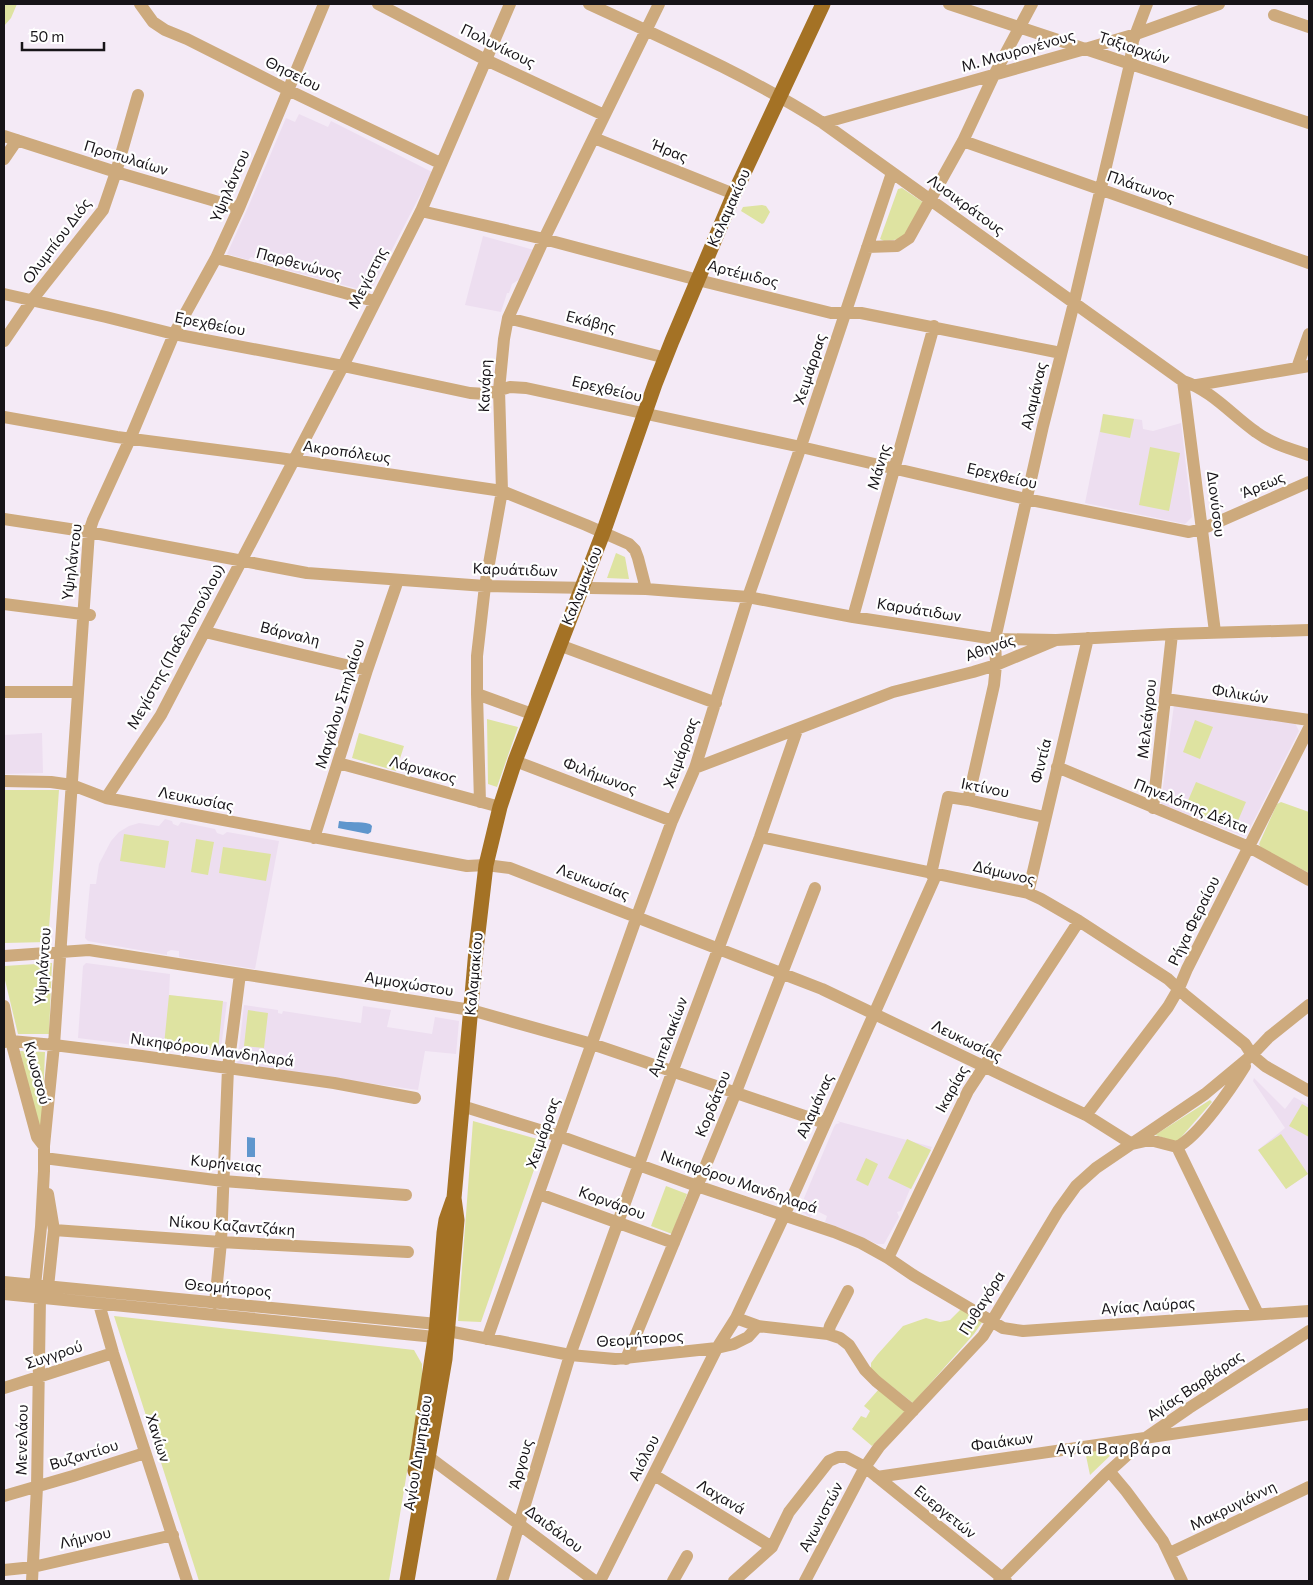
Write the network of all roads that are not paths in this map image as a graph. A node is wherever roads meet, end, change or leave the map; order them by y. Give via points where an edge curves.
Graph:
1 (140, 4) edge
2 (324, 4) edge
3 (378, 4) edge
4 (510, 4) edge
5 (589, 4) edge
6 (659, 4) edge
7 (823, 4) edge
8 (949, 4) edge
9 (1032, 4) edge
10 (1148, 4) edge
11 (1219, 4) edge
12 (1274, 15) dead end
13 (1020, 27) junction
14 (1309, 27) edge
15 (646, 30) junction
16 (1136, 34) junction
17 (1086, 49) junction
18 (486, 60) junction
19 (1130, 64) junction
20 (994, 75) junction
21 (288, 90) junction
22 (138, 95) dead end
23 (780, 96) junction
24 (604, 114) junction
25 (823, 123) junction
26 (1309, 124) edge
27 (4, 136) edge
28 (594, 138) junction
29 (17, 140) junction
30 (963, 141) junction
31 (4, 158) edge
32 (440, 164) junction
33 (116, 172) junction
34 (892, 173) junction
35 (1101, 190) junction
36 (734, 194) junction
37 (931, 200) junction
38 (239, 208) junction
39 (421, 211) junction
40 (544, 239) junction
41 (867, 247) junction
42 (216, 258) junction
43 (1309, 263) edge
44 (698, 280) junction
45 (4, 294) edge
46 (32, 300) junction
47 (374, 301) junction
48 (1074, 303) junction
49 (846, 312) junction
50 (508, 318) junction
51 (934, 326) junction
52 (174, 334) junction
53 (1309, 334) edge
54 (4, 341) edge
55 (1061, 353) junction
56 (666, 358) junction
57 (343, 366) junction
58 (1303, 367) edge
59 (1183, 381) junction
60 (1197, 386) junction
61 (499, 390) junction
62 (645, 414) junction
63 (4, 417) edge
64 (130, 439) junction
65 (801, 447) junction
66 (1309, 455) edge
67 (293, 461) junction
68 (895, 468) junction
69 (1309, 482) edge
70 (502, 491) junction
71 (1026, 499) junction
72 (4, 519) edge
73 (1202, 529) junction
74 (89, 532) junction
75 (603, 533) junction
76 (242, 561) junction
77 (398, 580) junction
78 (485, 586) junction
79 (581, 589) junction
80 (646, 589) junction
81 (748, 596) junction
82 (4, 604) edge
83 (86, 614) junction
84 (854, 617) junction
85 (1309, 630) edge
86 (205, 632) junction
87 (1215, 632) junction
88 (1172, 634) junction
89 (1088, 638) junction
90 (995, 639) junction
91 (1056, 640) junction
92 (558, 645) junction
93 (996, 665) junction
94 (367, 670) junction
95 (4, 692) edge
96 (78, 692) junction
97 (477, 694) junction
98 (1166, 699) junction
99 (716, 703) junction
100 (532, 714) junction
101 (1309, 720) edge
102 (1309, 728) edge
103 (797, 730) junction
104 (515, 760) junction
105 (338, 763) junction
106 (1057, 767) junction
107 (695, 768) junction
108 (4, 781) edge
109 (72, 785) junction
110 (948, 797) joint
111 (106, 798) junction
112 (968, 800) junction
113 (480, 802) junction
114 (500, 807) junction
115 (1153, 808) junction
116 (1044, 817) junction
117 (672, 821) junction
118 (760, 837) junction
119 (314, 838) junction
120 (1249, 847) junction
121 (486, 864) junction
122 (934, 874) junction
123 (1309, 880) edge
124 (815, 888) dead end
125 (1028, 893) junction
126 (637, 916) junction
127 (1079, 921) junction
128 (719, 949) junction
129 (60, 952) junction
130 (4, 956) edge
131 (783, 973) junction
132 (240, 974) junction
133 (1179, 988) junction
134 (1309, 1005) edge
135 (4, 1006) edge
136 (471, 1010) junction
137 (874, 1014) junction
138 (8, 1042) edge
139 (592, 1044) junction
140 (54, 1045) junction
141 (1252, 1055) junction
142 (983, 1067) junction
143 (228, 1068) junction
144 (672, 1070) junction
145 (1309, 1091) edge
146 (736, 1092) junction
147 (415, 1098) dead end
148 (462, 1106) junction
149 (1086, 1115) junction
150 (825, 1123) junction
151 (559, 1136) junction
152 (1132, 1144) junction
153 (1177, 1147) junction
154 (44, 1152) junction
155 (638, 1164) junction
156 (44, 1171) junction
157 (223, 1181) junction
158 (697, 1186) junction
159 (539, 1194) junction
160 (406, 1195) dead end
161 (784, 1216) junction
162 (618, 1222) junction
163 (54, 1230) junction
164 (221, 1242) junction
165 (674, 1243) junction
166 (408, 1252) dead end
167 (888, 1258) junction
168 (4, 1282) edge
169 (34, 1286) junction
170 (48, 1287) junction
171 (848, 1291) dead end
172 (4, 1294) edge
173 (40, 1298) junction
174 (216, 1303) junction
175 (99, 1304) junction
176 (1309, 1311) edge
177 (1258, 1314) junction
178 (736, 1318) junction
179 (992, 1320) junction
180 (758, 1326) junction
181 (1309, 1330) edge
182 (440, 1331) junction
183 (828, 1334) junction
184 (487, 1339) junction
185 (717, 1348) junction
186 (113, 1353) junction
187 (570, 1355) junction
188 (626, 1359) junction
189 (38, 1377) junction
190 (4, 1388) edge
191 (913, 1411) junction
192 (1309, 1414) edge
193 (1147, 1437) junction
194 (145, 1453) junction
195 (423, 1456) junction
196 (865, 1467) junction
197 (1110, 1472) junction
198 (654, 1475) junction
199 (877, 1477) junction
200 (37, 1487) junction
201 (1309, 1487) edge
202 (4, 1496) edge
203 (520, 1524) junction
204 (173, 1534) junction
205 (772, 1547) junction
206 (1170, 1553) junction
207 (687, 1556) dead end
208 (33, 1567) junction
209 (4, 1570) edge
210 (1002, 1580) edge
211 (32, 1581) edge
212 (187, 1581) edge
213 (397, 1581) edge
214 (407, 1581) edge
215 (502, 1581) edge
216 (595, 1581) edge
217 (600, 1581) edge
218 (673, 1581) edge
219 (734, 1581) edge
220 (805, 1581) edge
221 (1182, 1581) edge

1 - 21 street, Θησείου via 165,30
2 - 21 street, Υψηλάντου
3 - 18 street, Πολυνίκους
4 - 18 street, Μεγίστης
5 - 15 street, Λυσικράτους
6 - 15 street, Κανάρη
7 - 23 main road, Καλαμακίου
8 - 13 street, Ταξιαρχών
9 - 13 street
10 - 16 street, Αλαμάνας
11 - 16 street, Μ. Μαυρογένους
12 - 14 street
13 - 17 street, Ταξιαρχών
13 - 20 street
15 - 23 street, Λυσικράτους
15 - 24 street, Κανάρη
16 - 17 street, Μ. Μαυρογένους
16 - 19 street, Αλαμάνας
17 - 19 street, Ταξιαρχών
17 - 20 street, Μ. Μαυρογένους
18 - 24 street, Πολυνίκους
18 - 32 street, Μεγίστης
19 - 26 street, Ταξιαρχών
19 - 35 street, Αλαμάνας
20 - 25 street, Μ. Μαυρογένους
20 - 30 street
21 - 32 street, Θησείου
21 - 38 street, Υψηλάντου
22 - 33 street, Ολυμπίου Διός
23 - 25 street, Λυσικράτους
23 - 36 main road, Καλαμακίου
24 - 28 street, Κανάρη
25 - 34 street, Λυσικράτους
27 - 29 street, Προπυλαίων
28 - 36 street, Ήρας
28 - 40 street, Κανάρη
29 - 31 street
29 - 33 street, Προπυλαίων
30 - 35 street, Πλάτωνος
30 - 37 street
32 - 39 street, Μεγίστης
33 - 38 street, Προπυλαίων
33 - 46 street, Ολυμπίου Διός via 102,210
34 - 37 street, Λυσικράτους
34 - 41 street, Χειμάρρας
35 - 43 street, Πλάτωνος
35 - 48 street, Αλαμάνας
36 - 44 main road, Καλαμακίου
37 - 41 street via 904,243
37 - 48 street, Λυσικράτους
38 - 42 street, Υψηλάντου
39 - 40 street, Αρτέμιδος
39 - 47 street, Μεγίστης
40 - 44 street, Αρτέμιδος
40 - 50 street, Κανάρη
41 - 49 street, Χειμάρρας
42 - 47 street, Παρθενώνος
42 - 52 street, Υψηλάντου
44 - 49 street, Αρτέμιδος via 831,313
44 - 56 main road, Καλαμακίου
45 - 46 street, Ερεχθείου
46 - 52 street, Ερεχθείου
46 - 54 street, Ολυμπίου Διός
47 - 57 street, Μεγίστης
48 - 55 street, Αλαμάνας
48 - 59 street, Λυσικράτους
49 - 51 street, Αρτέμιδος
49 - 65 street, Χειμάρρας
50 - 56 street, Εκάβης
50 - 61 street, Κανάρη
51 - 55 street, Αρτέμιδος
51 - 68 street, Μάνης
52 - 57 street, Ερεχθείου
52 - 64 street, Υψηλάντου
53 - 58 street
55 - 71 street, Αλαμάνας
56 - 62 main road, Καλαμακίου
57 - 61 street, Ερεχθείου via 470,393 486,394
57 - 67 street, Μεγίστης
58 - 60 street
59 - 60 street, Λυσικράτους
59 - 73 street, Διονύσου
60 - 66 street, Λυσικράτους via 1257,434 1280,446
61 - 62 street, Ερεχθείου via 526,388
61 - 70 street, Κανάρη
62 - 65 street, Ερεχθείου
62 - 75 main road, Καλαμακίου
63 - 64 street, Ακροπόλεως
64 - 67 street, Ακροπόλεως
64 - 74 street, Υψηλάντου
65 - 68 street, Ερεχθείου
65 - 81 street, Χειμάρρας
67 - 70 street, Ακροπόλεως
67 - 76 street, Μεγίστης
68 - 71 street, Ερεχθείου
68 - 84 street, Μάνης
69 - 73 street, Άρεως
70 - 75 street, Ακροπόλεως
70 - 78 street, Κανάρη
71 - 73 street, Ερεχθείου via 1189,532
71 - 90 street, Αλαμάνας
72 - 74 street, Καρυάτιδων
73 - 87 street, Διονύσου
74 - 76 street, Καρυάτιδων
74 - 83 street, Υψηλάντου
75 - 79 main road, Καλαμακίου
75 - 80 street, Ακροπόλεως via 635,550
76 - 77 street, Καρυάτιδων via 307,573
76 - 86 street, Μεγίστης (Παδελοπούλου)
77 - 78 street, Καρυάτιδων
77 - 94 street, Μαγάλου Σπηλαίου
78 - 79 street, Καρυάτιδων
78 - 97 street, Κανάρη via 477,656
79 - 80 street, Καρυάτιδων
79 - 92 main road, Καλαμακίου
80 - 81 street, Καρυάτιδων
81 - 84 street, Καρυάτιδων
81 - 99 street, Χειμάρρας
82 - 83 street
83 - 96 street, Υψηλάντου
84 - 90 street, Καρυάτιδων
85 - 87 street, Αθηνάς
86 - 94 street, Βάρναλη
86 - 111 street, Μεγίστης (Παδελοπούλου) via 160,714
87 - 88 street, Αθηνάς
88 - 89 street, Αθηνάς
88 - 98 street, Μελεάγρου
89 - 91 street, Αθηνάς
89 - 106 street, Φιντία
90 - 91 street, Καρυάτιδων
90 - 93 street, Αλαμάνας
91 - 93 street, Αθηνάς
92 - 99 street
92 - 100 main road, Καλαμακίου
93 - 103 street, Αθηνάς via 893,692
93 - 112 street, Αλαμάνας
94 - 105 street, Μαγάλου Σπηλαίου
95 - 96 street
96 - 109 street, Υψηλάντου
97 - 100 street
97 - 113 street, Κανάρη
98 - 101 street, Φιλικών
98 - 115 street, Μελεάγρου
99 - 107 street, Χειμάρρας
100 - 104 main road, Καλαμακίου
102 - 120 street, Ρήγα Φεραίου
103 - 107 street, Αθηνάς
103 - 118 street, Αμπελακίων
104 - 114 main road, Καλαμακίου
104 - 117 street, Φιλήμωνος
105 - 113 street, Λάρνακος
105 - 119 street, Μαγάλου Σπηλαίου
106 - 115 street, Πηνελόπης Δέλτα
106 - 116 street, Φιντία
107 - 117 street, Χειμάρρας
108 - 109 street, Λευκωσίας
109 - 111 street, Λευκωσίας
109 - 129 street, Υψηλάντου
110 - 112 street, Ικτίνου
110 - 122 street, Αλαμάνας
111 - 119 street, Λευκωσίας
112 - 116 street, Ικτίνου
113 - 114 street, Λάρνακος
114 - 121 main road, Καλαμακίου
115 - 120 street, Πηνελόπης Δέλτα
116 - 125 street, Φιντία
117 - 126 street, Χειμάρρας
118 - 122 street, Δάμωνος
118 - 128 street, Αμπελακίων
119 - 121 street, Λευκωσίας via 467,866
120 - 123 street, Πηνελόπης Δέλτα
120 - 133 street, Ρήγα Φεραίου
121 - 126 street, Λευκωσίας via 510,868
121 - 136 main road, Καλαμακίου
122 - 125 street, Δάμωνος
122 - 137 street, Αλαμάνας
124 - 131 street, Κορδάτου
125 - 127 street, Δάμωνος
126 - 128 street, Λευκωσίας
126 - 139 street, Χειμάρρας
127 - 133 street, Δάμωνος
127 - 142 street, Ικαρίας
128 - 131 street, Λευκωσίας
128 - 144 street, Αμπελακίων
129 - 130 street, Αμμοχώστου
129 - 132 street, Αμμοχώστου via 89,950
129 - 140 street, Υψηλάντου
131 - 137 street, Λευκωσίας
131 - 146 street, Κορδάτου
132 - 136 street, Αμμοχώστου
132 - 143 street
133 - 141 street, Δάμωνος via 1245,1044
133 - 149 street, Ρήγα Φεραίου
134 - 141 street, Πυθαγόρα
135 - 138 street, Κνωσσού
136 - 139 street, Αμμοχώστου
136 - 148 main road, Καλαμακίου
137 - 142 street, Λευκωσίας
137 - 150 street, Αλαμάνας
138 - 140 street, Νικηφόρου Μανδηλαρά
138 - 154 street, Κνωσσού via 36,1137
139 - 144 street, Αμμοχώστου
139 - 151 street, Χειμάρρας
140 - 143 street, Νικηφόρου Μανδηλαρά
140 - 154 street, Υψηλάντου
141 - 145 street, Δάμωνος
141 - 152 street, Πυθαγόρα via 1205,1094
141 - 153 street, Πυθαγόρα via 1223,1099
142 - 149 street, Λευκωσίας
142 - 167 street, Ικαρίας via 964,1099
143 - 147 street, Νικηφόρου Μανδηλαρά
143 - 157 street
144 - 146 street, Αμμοχώστου
144 - 155 street, Αμπελακίων
146 - 150 street, Αμμοχώστου
146 - 158 street, Κορδάτου
148 - 151 street, Νικηφόρου Μανδηλαρά
148 - 182 main road, Καλαμακίου via 454,1198 444,1233
149 - 152 street, Λευκωσίας
150 - 161 street, Αλαμάνας
151 - 155 street, Νικηφόρου Μανδηλαρά
151 - 159 street, Χειμάρρας
152 - 153 street via 1150,1140
152 - 179 street, Πυθαγόρα via 1076,1186
153 - 177 street
154 - 156 street, Υψηλάντου
154 - 157 street, Κυρήνειας
155 - 158 street, Νικηφόρου Μανδηλαρά
155 - 162 street, Αμπελακίων
156 - 163 street, Υψηλάντου
156 - 169 street, Υψηλάντου
157 - 160 street, Κυρήνειας
157 - 164 street
158 - 161 street, Νικηφόρου Μανδηλαρά
158 - 165 street, Κορδάτου
159 - 162 street, Κορνάρου
159 - 184 street, Χειμάρρας
161 - 167 street, Νικηφόρου Μανδηλαρά via 861,1243
161 - 178 street, Αλαμάνας
162 - 165 street, Κορνάρου
162 - 187 street, Αμπελακίων
163 - 164 street, Νίκου Καζαντζάκη
163 - 170 street, Υψηλάντου
164 - 166 street, Νίκου Καζαντζάκη
164 - 174 street
165 - 188 street, Κορδάτου
167 - 179 street, Νικηφόρου Μανδηλαρά
168 - 169 street, Θεομήτορος
169 - 170 street, Θεομήτορος
169 - 173 street
170 - 173 street
170 - 174 street, Θεομήτορος
171 - 183 street
172 - 173 street, Θεομήτορος
173 - 175 street, Θεομήτορος
173 - 189 street, Μενελάου
174 - 182 street, Θεομήτορος
175 - 182 street, Θεομήτορος
175 - 186 street, Χανίων
176 - 177 street, Αγίας Λαύρας
177 - 179 street, Αγίας Λαύρας via 1024,1332 1003,1328
178 - 180 street
178 - 185 street, Αλαμάνας
179 - 191 street, Πυθαγόρα via 975,1346
180 - 183 street
180 - 185 street, Θεομήτορος via 748,1337
181 - 193 street, Αγίας Βαρβάρας
182 - 184 street, Θεομήτορος
182 - 195 main road, Αγίου Δημητρίου
183 - 191 street via 849,1345 865,1370
184 - 187 street, Θεομήτορος
185 - 188 street, Θεομήτορος
185 - 198 street, Αιόλου
186 - 189 street, Συγγρού
186 - 194 street, Χανίων
187 - 188 street, Θεομήτορος
187 - 203 street, Άργους
189 - 190 street, Συγγρού
189 - 200 street, Μενελάου
191 - 196 street, Πυθαγόρα
192 - 193 street, Φαιάκων
193 - 197 street, Αγίας Βαρβάρας
193 - 199 street, Φαιάκων
194 - 200 street, Βυζαντίου
194 - 204 street, Χανίων
195 - 203 street, Δαιδάλου
195 - 213 main road, Αγίου Δημητρίου
195 - 214 main road, Αγίου Δημητρίου
196 - 199 street, Ευεργετών
196 - 205 street via 846,1457 829,1461 790,1512
196 - 220 street, Αγωνιστών
197 - 206 street
197 - 210 street, Αγίας Βαρβάρας
198 - 205 street, Λαχανά
198 - 217 street, Αιόλου
199 - 210 street, Ευεργετών
200 - 202 street, Βυζαντίου
200 - 208 street, Μενελάου
201 - 206 street, Μακρυγιάννη
203 - 215 street, Άργους
203 - 216 street, Δαιδάλου
204 - 208 street, Λήμνου
204 - 212 street, Χανίων
205 - 219 street
206 - 221 street
207 - 218 street
208 - 209 street, Λήμνου
208 - 211 street, Μενελάου

